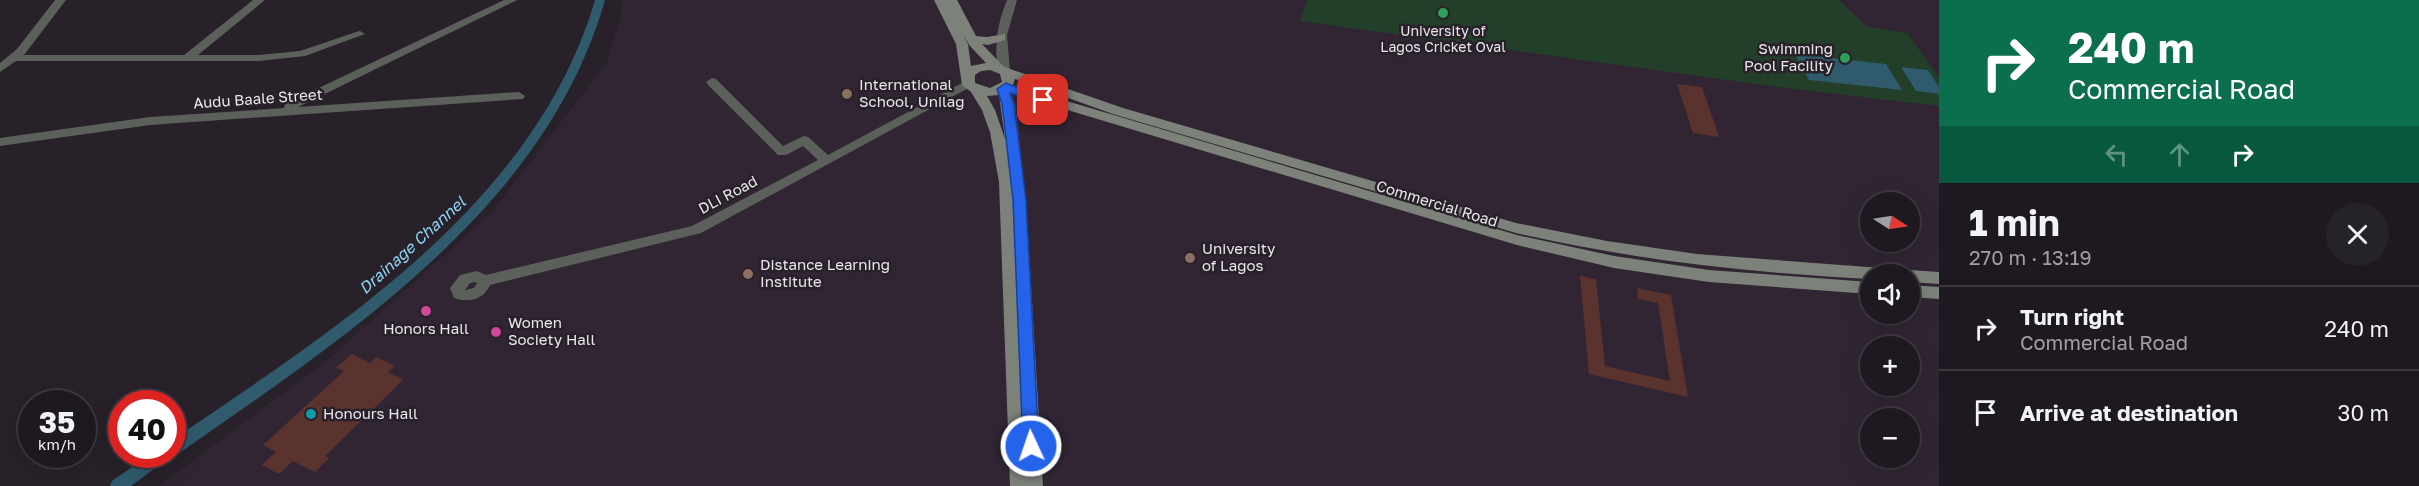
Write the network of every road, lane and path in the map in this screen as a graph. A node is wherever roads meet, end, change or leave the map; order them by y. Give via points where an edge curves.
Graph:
1 (61, 0) edge
2 (260, 0) edge
3 (512, 0) edge
4 (940, 0) edge
5 (951, 0) edge
6 (1012, 0) edge
7 (360, 34) dead end
8 (1001, 37) junction
9 (972, 39) junction
10 (13, 58) junction
11 (187, 58) junction
12 (0, 69) edge
13 (1003, 77) junction
14 (712, 82) dead end
15 (971, 84) junction
16 (519, 96) dead end
17 (284, 110) junction
18 (0, 142) edge
19 (827, 161) junction
20 (1860, 273) edge
21 (1920, 277) edge
22 (1939, 278) edge
23 (484, 281) dead end
24 (1860, 287) edge
25 (1920, 291) edge
26 (1939, 292) edge
27 (1019, 486) edge
28 (1034, 486) edge

1 - 10 street
2 - 11 street
3 - 17 street
4 - 15 street via 962,44
5 - 9 street
6 - 8 street
7 - 11 street via 301,54
8 - 9 street via 988,41
8 - 13 street
9 - 13 street
10 - 11 street
10 - 12 street
13 - 15 street via 996,92
13 - 15 street via 978,67
13 - 20 street, Commercial Road via 1564,239 1716,263
13 - 24 street, Commercial Road via 1517,240 1614,262 1697,275
13 - 28 street via 1019,200
14 - 19 street via 782,152 804,140
15 - 19 street, DLI Road
15 - 27 street via 991,112 1004,180
16 - 17 street, Audu Baale Street
17 - 18 street, Audu Baale Street via 150,121
19 - 23 street, DLI Road via 696,230
21 - 22 street
25 - 26 street

